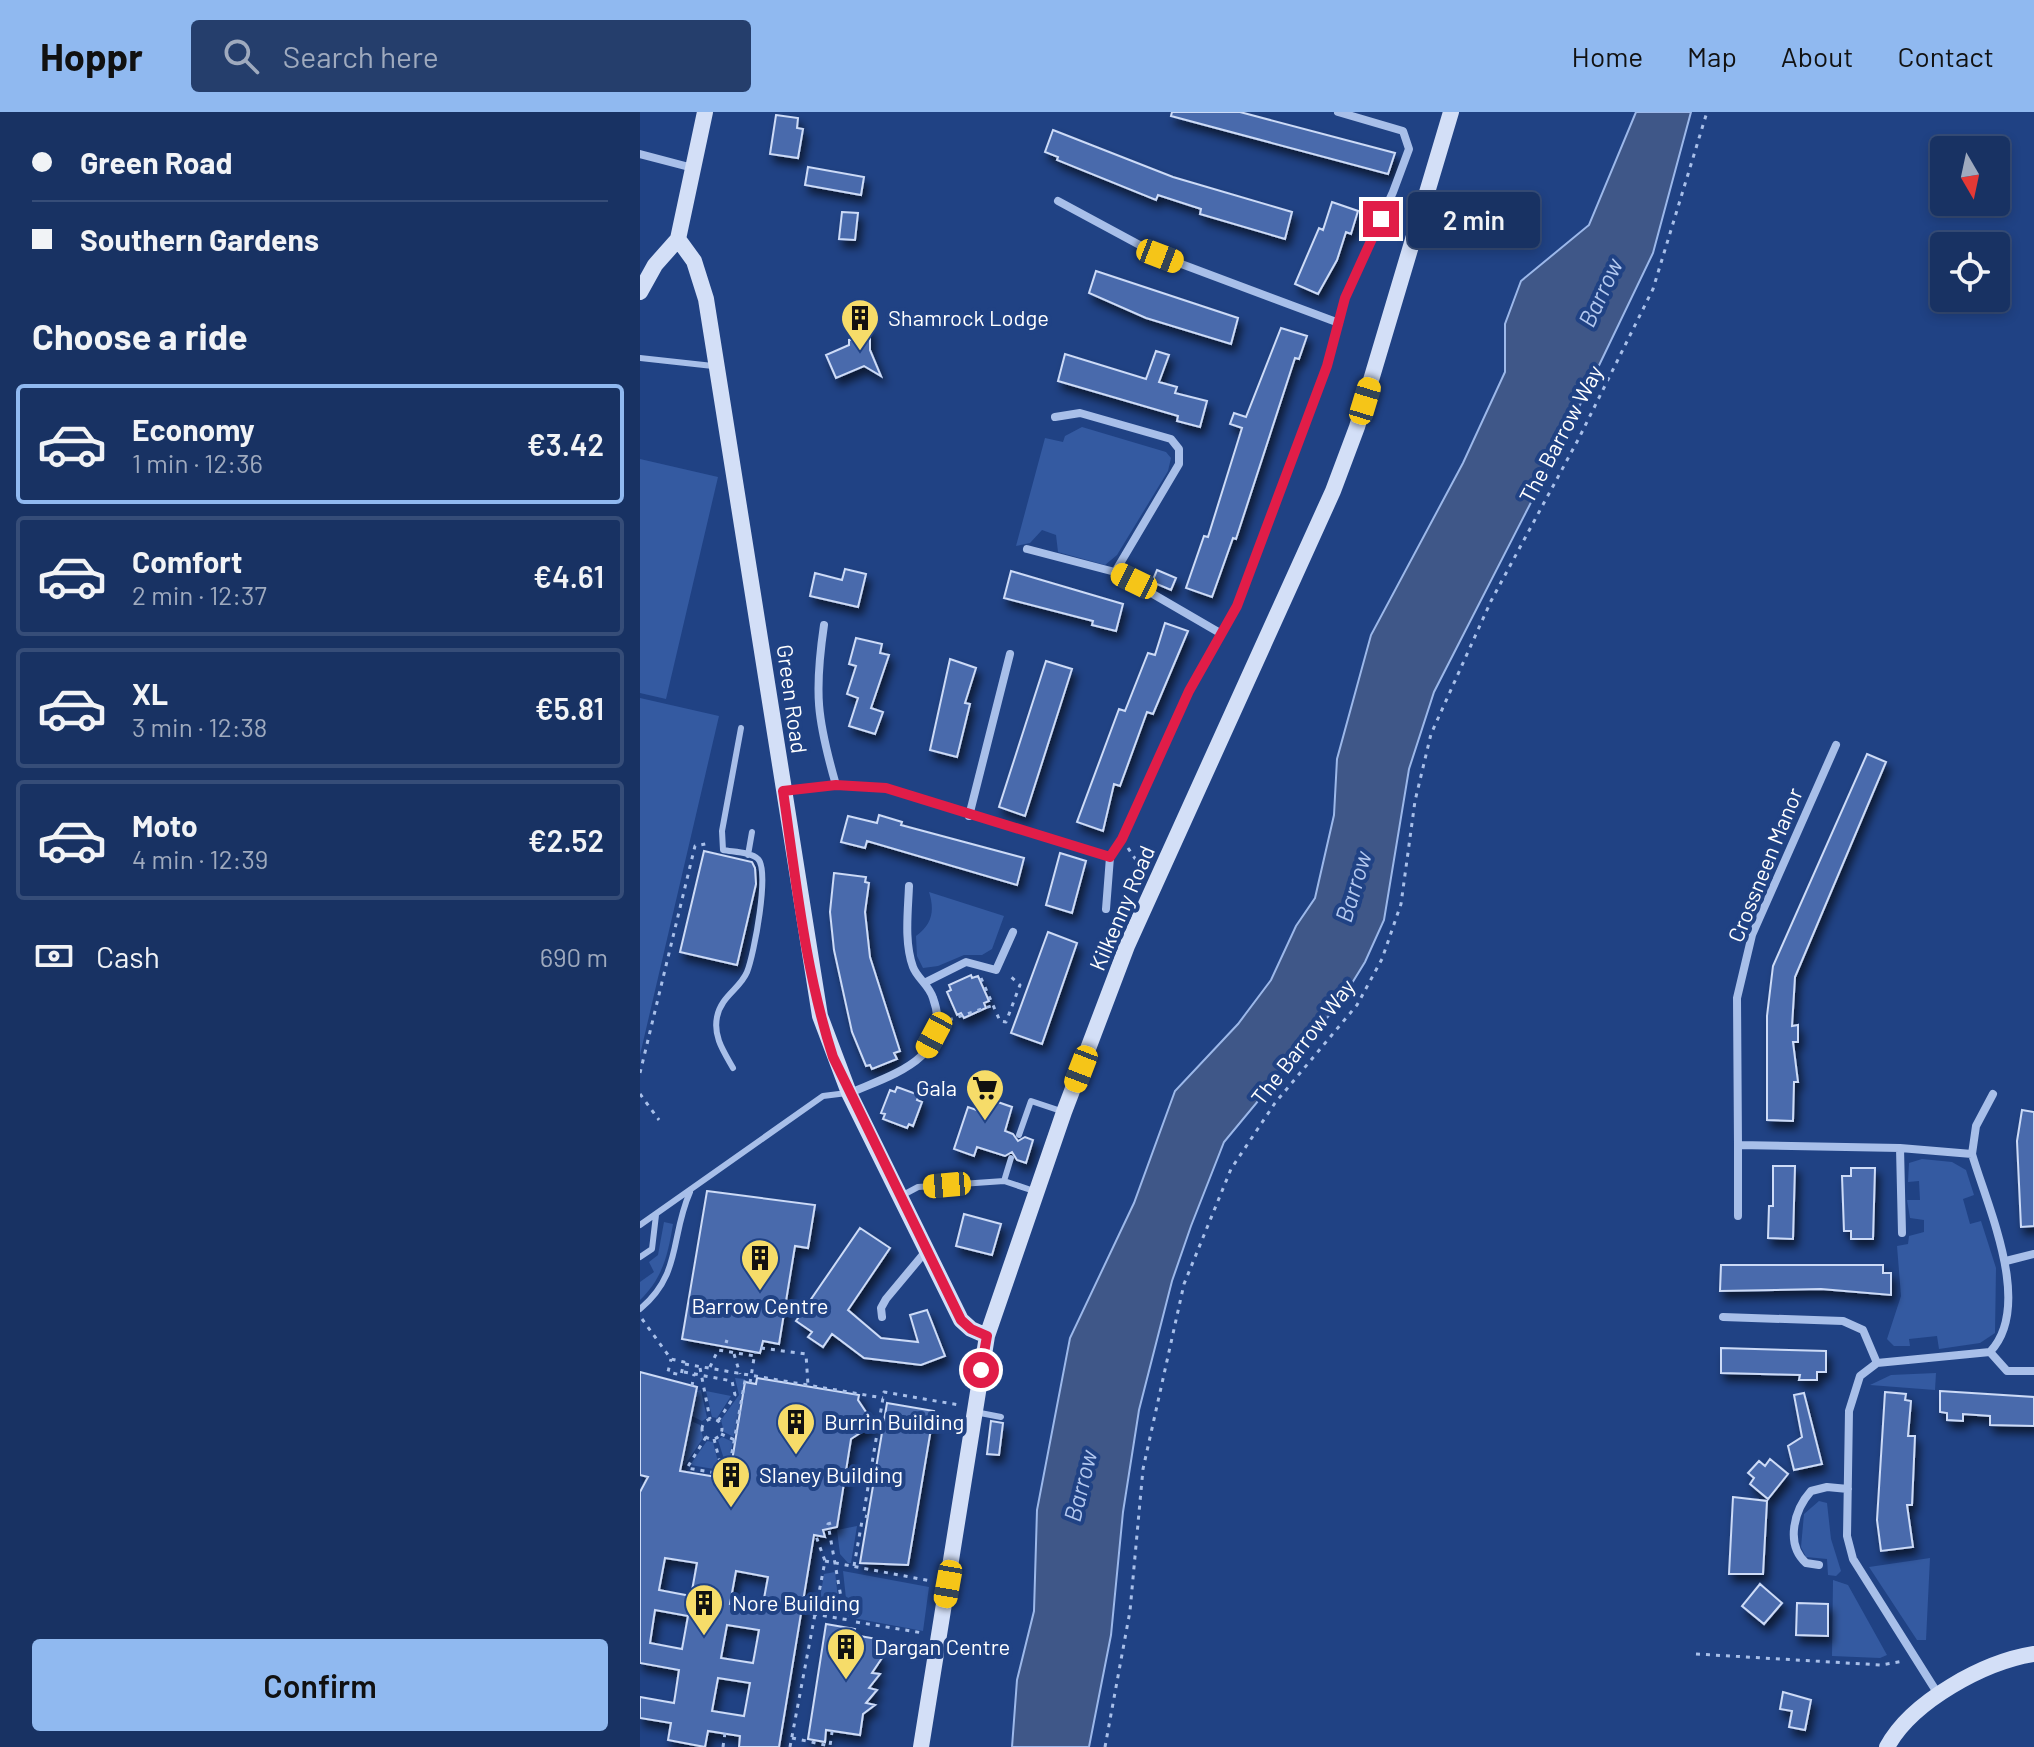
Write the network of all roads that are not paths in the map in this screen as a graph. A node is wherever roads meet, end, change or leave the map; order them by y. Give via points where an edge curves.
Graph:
1 (705, 112) edge
2 (1338, 112) edge
3 (1451, 112) edge
4 (640, 154) edge
5 (694, 168) junction
6 (1058, 201) dead end
7 (678, 239) junction
8 (640, 292) edge
9 (1339, 323) junction
10 (640, 358) edge
11 (717, 366) junction
12 (1055, 417) dead end
13 (1027, 549) dead end
14 (1115, 572) junction
15 (824, 625) dead end
16 (1220, 633) junction
17 (1010, 654) dead end
18 (741, 728) dead end
19 (1836, 745) dead end
20 (836, 785) junction
21 (783, 791) junction
22 (969, 816) junction
23 (752, 832) dead end
24 (748, 855) junction
25 (1110, 857) junction
26 (909, 886) dead end
27 (1106, 909) dead end
28 (1013, 932) dead end
29 (926, 982) junction
30 (733, 1068) dead end
31 (849, 1093) junction
32 (1993, 1094) dead end
33 (1064, 1112) junction
34 (1019, 1135) dead end
35 (1738, 1145) junction
36 (1900, 1148) junction
37 (1972, 1154) junction
38 (1011, 1158) dead end
39 (1004, 1181) junction
40 (692, 1189) junction
41 (1036, 1191) junction
42 (900, 1196) junction
43 (656, 1215) junction
44 (1738, 1216) dead end
45 (640, 1225) edge
46 (1902, 1233) dead end
47 (927, 1250) junction
48 (2034, 1254) edge
49 (640, 1257) edge
50 (2006, 1261) junction
51 (640, 1309) edge
52 (882, 1317) dead end
53 (1723, 1317) dead end
54 (987, 1336) junction
55 (1990, 1352) junction
56 (1877, 1363) junction
57 (2034, 1371) edge
58 (975, 1410) junction
59 (1001, 1417) dead end
60 (1848, 1489) junction
61 (1819, 1565) dead end
62 (2034, 1654) edge
63 (1938, 1694) junction
64 (921, 1747) edge
65 (1887, 1747) edge

1 - 5 main road
2 - 9 street via 1403,131 1409,149
3 - 33 main road, Kilkenny Road via 1333,491 1127,946
4 - 5 street
5 - 7 main road
6 - 9 street via 1160,256
7 - 8 main road
7 - 11 main road, Green Road via 701,278
9 - 16 street via 1237,606
10 - 11 lane
11 - 21 main road, Green Road
12 - 14 street via 1080,413 1171,439 1179,449 1179,464
13 - 14 street
14 - 16 street
15 - 20 street via 819,723
16 - 25 street
17 - 22 street
18 - 24 lane via 723,850
19 - 35 street, Crossneen Manor via 1752,935 1737,998
20 - 21 street
20 - 22 street via 886,788
21 - 31 main road, Green Road via 820,1016
22 - 25 street
23 - 24 lane
24 - 30 lane via 761,861 765,878 747,974 727,994 716,1020 719,1044
25 - 27 street
26 - 29 street via 908,945 914,970
28 - 29 street via 996,970 966,962
29 - 31 street via 937,1021 921,1059
31 - 40 lane via 823,1096
31 - 42 main road, Green Road
32 - 37 street via 1976,1126
33 - 34 lane via 1031,1101
33 - 41 main road, Kilkenny Road
35 - 36 street
35 - 44 street, Crossneen Manor
36 - 37 street
36 - 46 street
37 - 50 street
38 - 39 lane
39 - 41 lane
39 - 42 lane via 918,1187
40 - 43 lane
40 - 51 lane via 671,1272 657,1295
41 - 54 main road, Kilkenny Road
42 - 47 main road, Green Road
43 - 45 lane
43 - 49 lane via 652,1249
47 - 52 street via 886,1299
47 - 54 main road, Green Road via 961,1320
48 - 50 street
50 - 55 street via 2009,1297 2004,1329
53 - 56 street via 1843,1321 1863,1330
54 - 58 main road, Kilkenny Road
55 - 56 street
55 - 57 street via 2007,1371
56 - 60 street via 1860,1376 1849,1411
58 - 59 lane
58 - 64 main road, Kilkenny Road
60 - 61 street via 1811,1491 1797,1513 1796,1550 1806,1563
60 - 63 street via 1847,1536 1853,1559
62 - 63 main road via 1993,1665
63 - 65 main road

